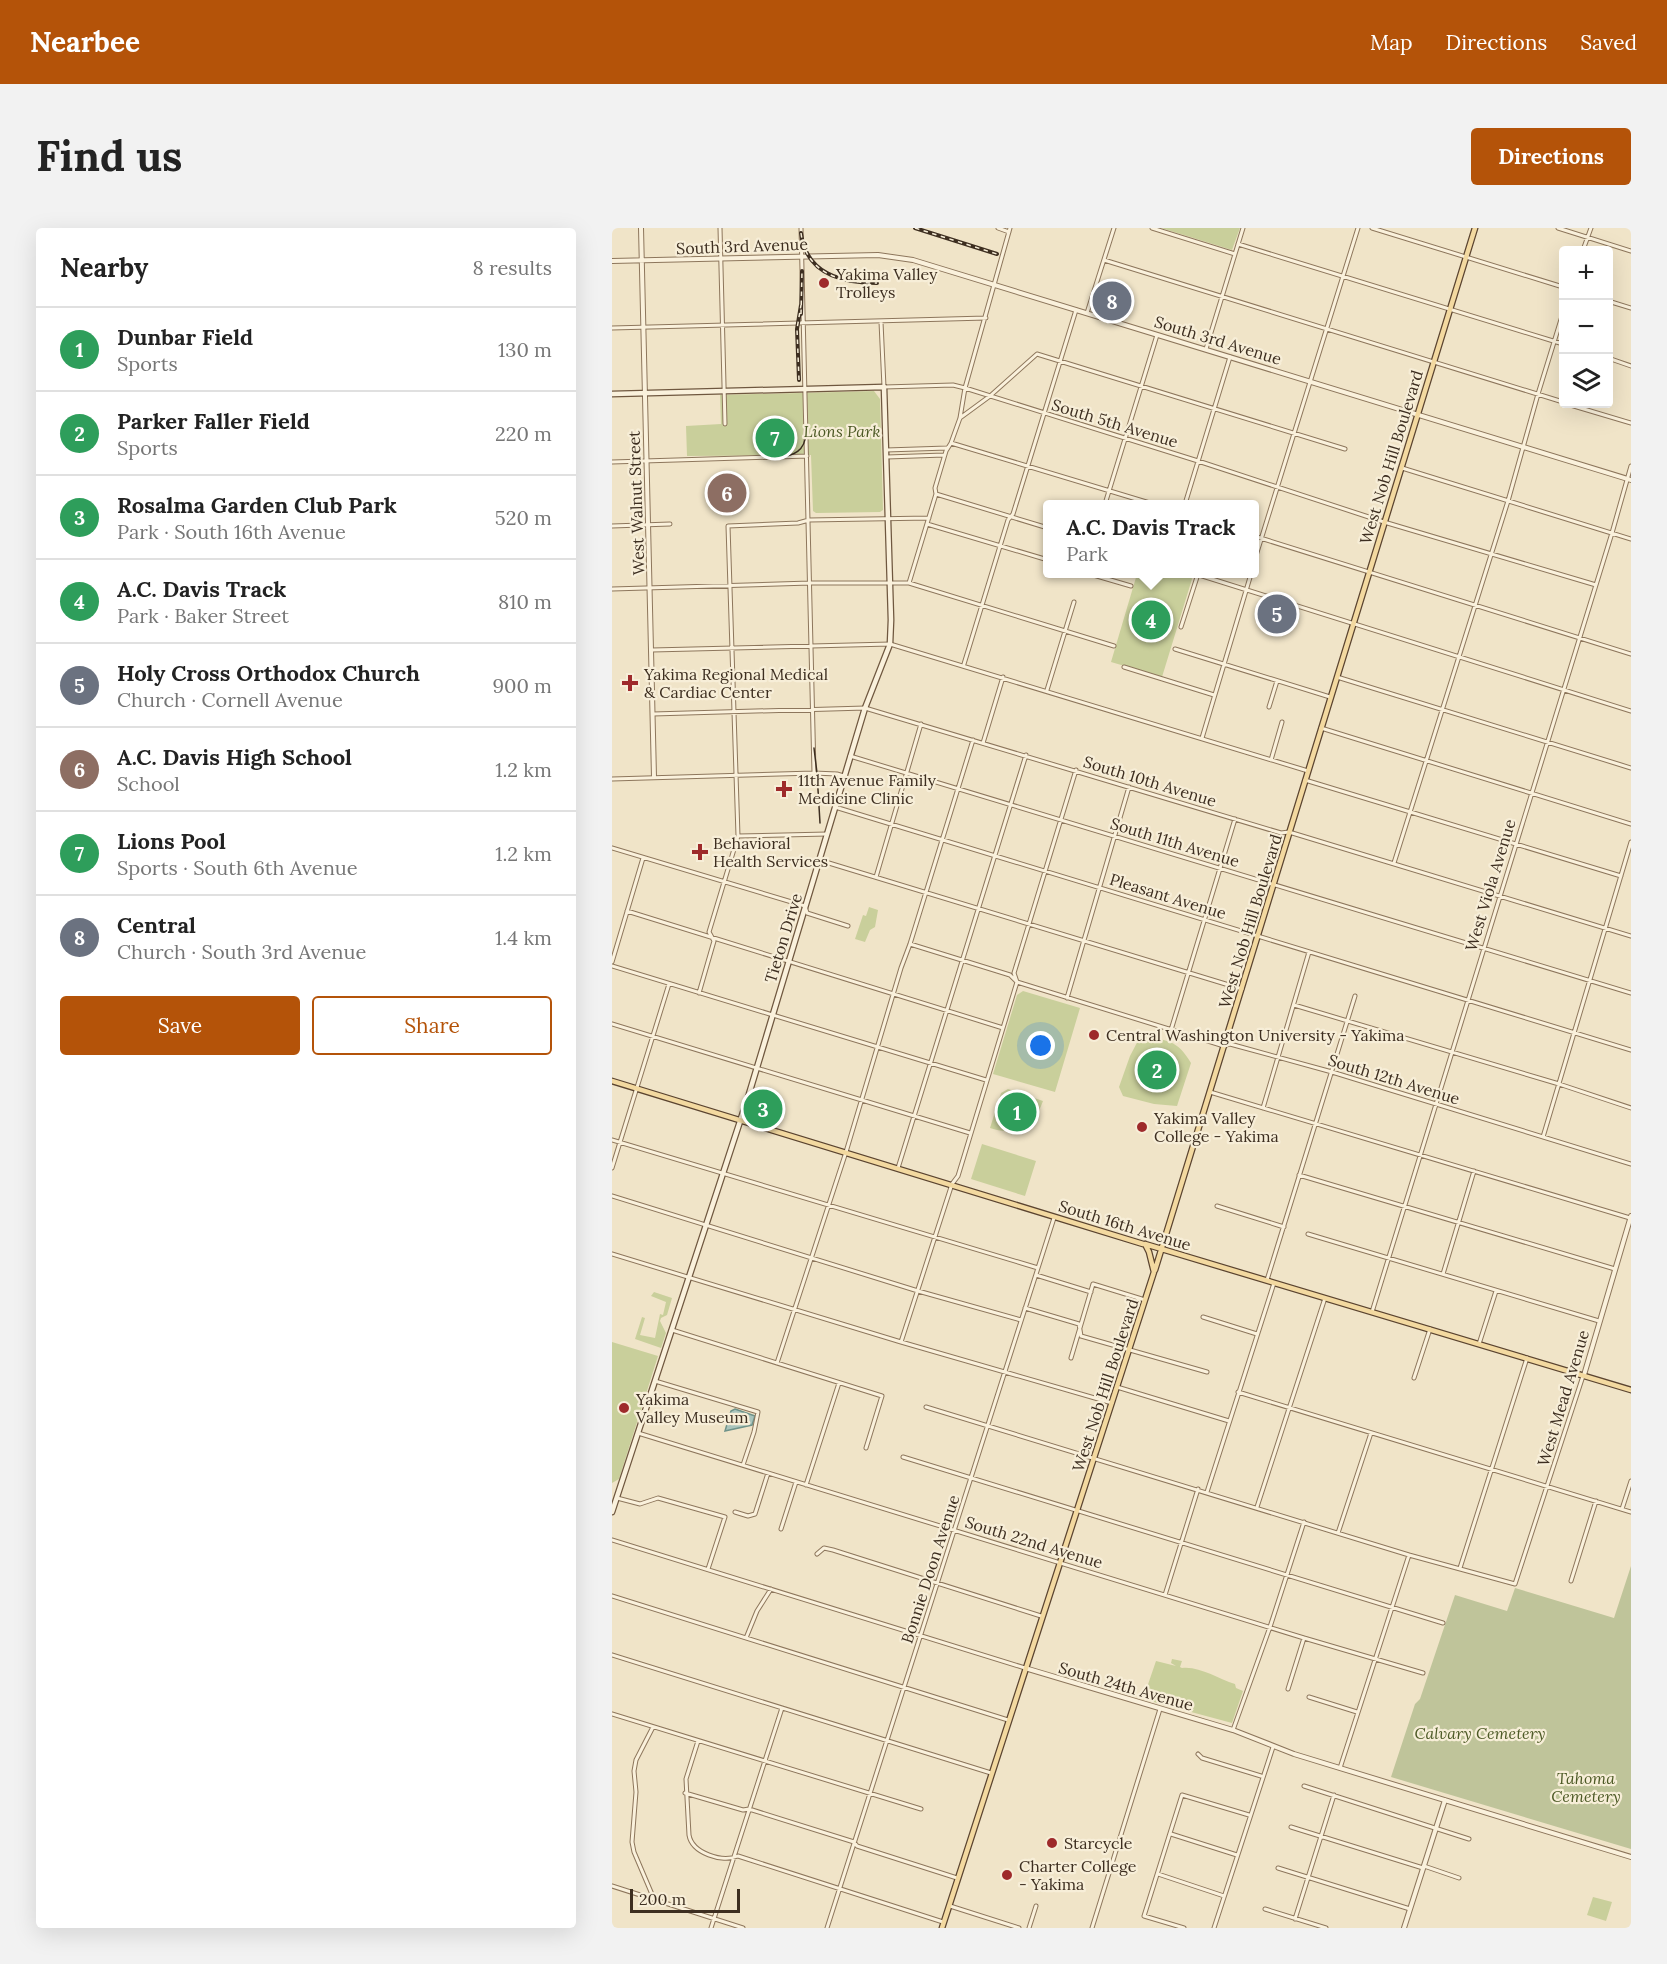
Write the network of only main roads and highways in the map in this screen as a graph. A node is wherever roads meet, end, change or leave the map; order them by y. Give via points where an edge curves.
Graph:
1 (1475, 228) edge
2 (884, 387) joint
3 (612, 394) edge
4 (612, 1081) edge
5 (740, 1120) junction
6 (1144, 1244) junction
7 (1162, 1250) junction
8 (1154, 1271) junction
9 (1631, 1390) edge
10 (612, 1512) edge
11 (942, 1925) edge

1 - 7 main road, West Nob Hill Boulevard
2 - 3 main road, South 5th Avenue
2 - 5 main road, Tieton Drive via 890,644 865,708
4 - 5 main road, South 16th Avenue
5 - 6 main road, South 16th Avenue
5 - 10 main road, Tieton Drive
6 - 7 main road, South 16th Avenue
6 - 8 main road
7 - 8 main road, West Nob Hill Boulevard
7 - 9 main road, South 16th Avenue
8 - 11 main road, West Nob Hill Boulevard

